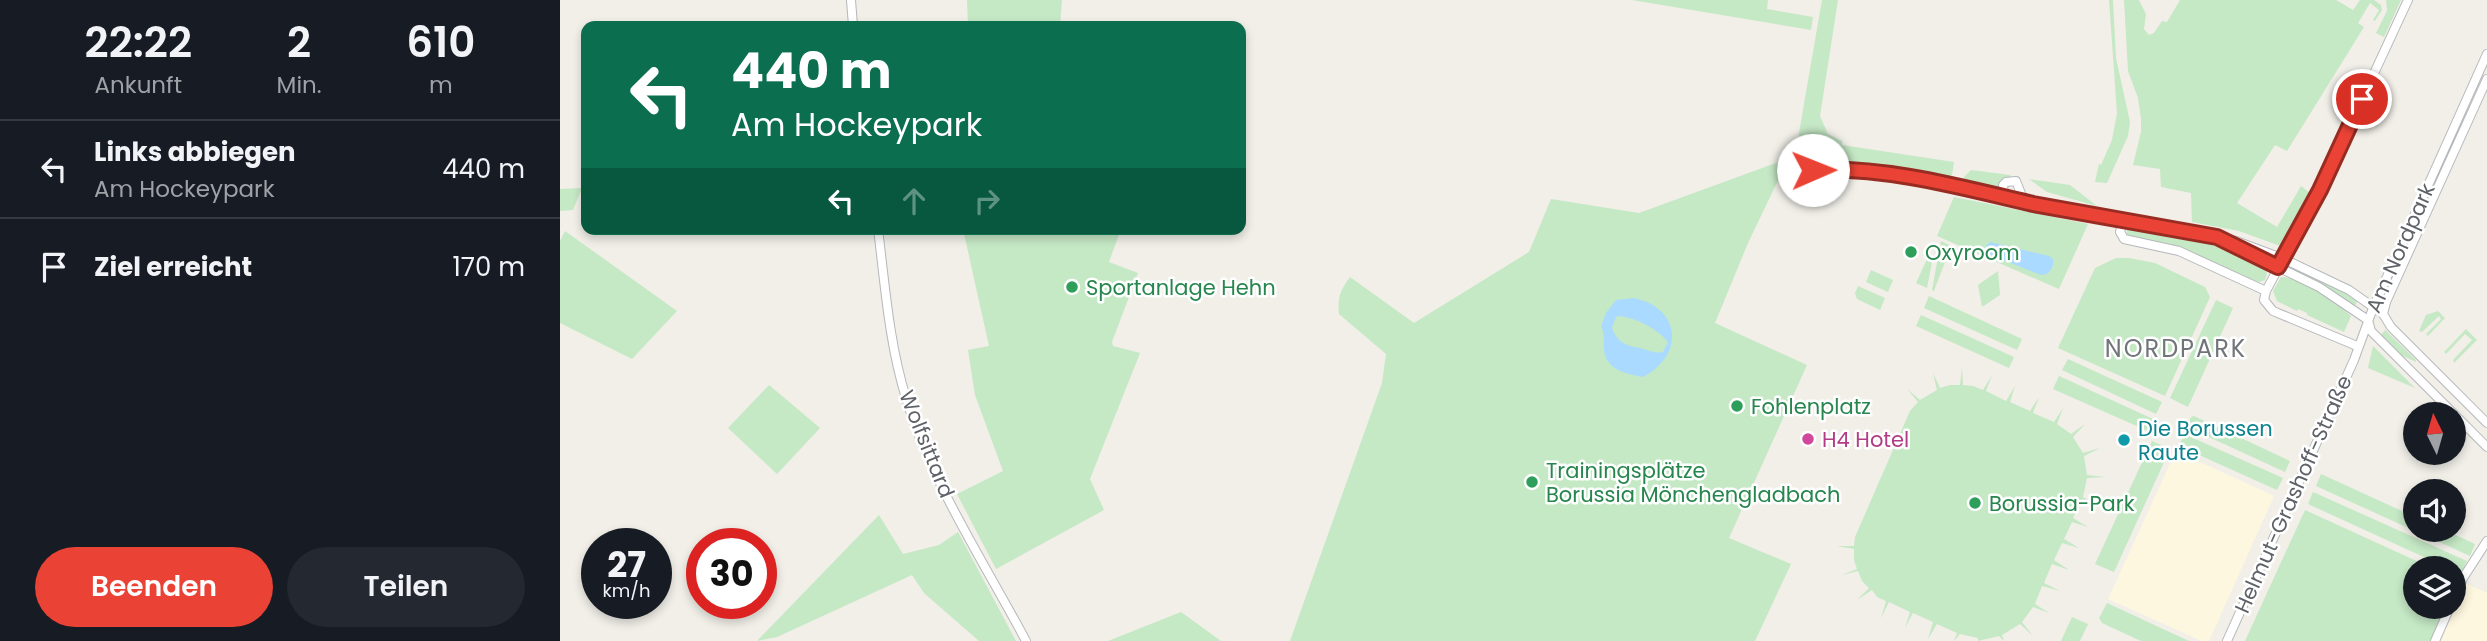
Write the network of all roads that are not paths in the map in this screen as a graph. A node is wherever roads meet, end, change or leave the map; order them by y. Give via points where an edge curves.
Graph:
1 (851, 0) edge
2 (2408, 0) edge
3 (853, 21) edge
4 (2487, 54) edge
5 (2487, 79) edge
6 (1813, 170) dead end
7 (2004, 195) junction
8 (2033, 204) junction
9 (2123, 220) junction
10 (879, 235) edge
11 (2217, 237) junction
12 (2284, 259) junction
13 (2278, 267) junction
14 (2266, 291) junction
15 (2373, 308) junction
16 (2383, 314) junction
17 (2368, 320) junction
18 (2371, 331) junction
19 (2357, 346) junction
20 (2487, 423) edge
21 (2487, 447) edge
22 (2487, 541) edge
23 (2487, 550) edge
24 (2474, 561) junction
25 (2466, 573) edge
26 (2445, 619) edge
27 (1026, 641) edge
28 (2227, 641) edge
29 (2435, 641) edge

1 - 3 street
2 - 12 street
4 - 15 street, Am Nordpark
5 - 16 street, Am Nordpark
6 - 7 street via 1880,172
7 - 8 street
7 - 8 street via 2003,185 2016,181 2022,196
8 - 9 street
9 - 11 street
9 - 14 street via 2120,232 2124,239 2179,251
10 - 27 street, Wolfsittard via 894,351 906,398 955,512
11 - 12 street
11 - 13 street
12 - 13 street
12 - 15 street via 2349,290
13 - 14 street
13 - 17 street via 2319,287
14 - 19 street via 2264,300 2273,311
15 - 16 street
15 - 17 street, Am Nordpark
16 - 18 street, Helmut-Grashoff-Straße
16 - 20 street, Am Nordpark
17 - 18 street, Am Nordpark
17 - 19 street, Helmut-Grashoff-Straße
18 - 19 street, Helmut-Grashoff-Straße
18 - 21 street, Am Nordpark
19 - 28 street, Helmut-Grashoff-Straße
22 - 24 street
23 - 24 street
24 - 25 street
26 - 29 street

